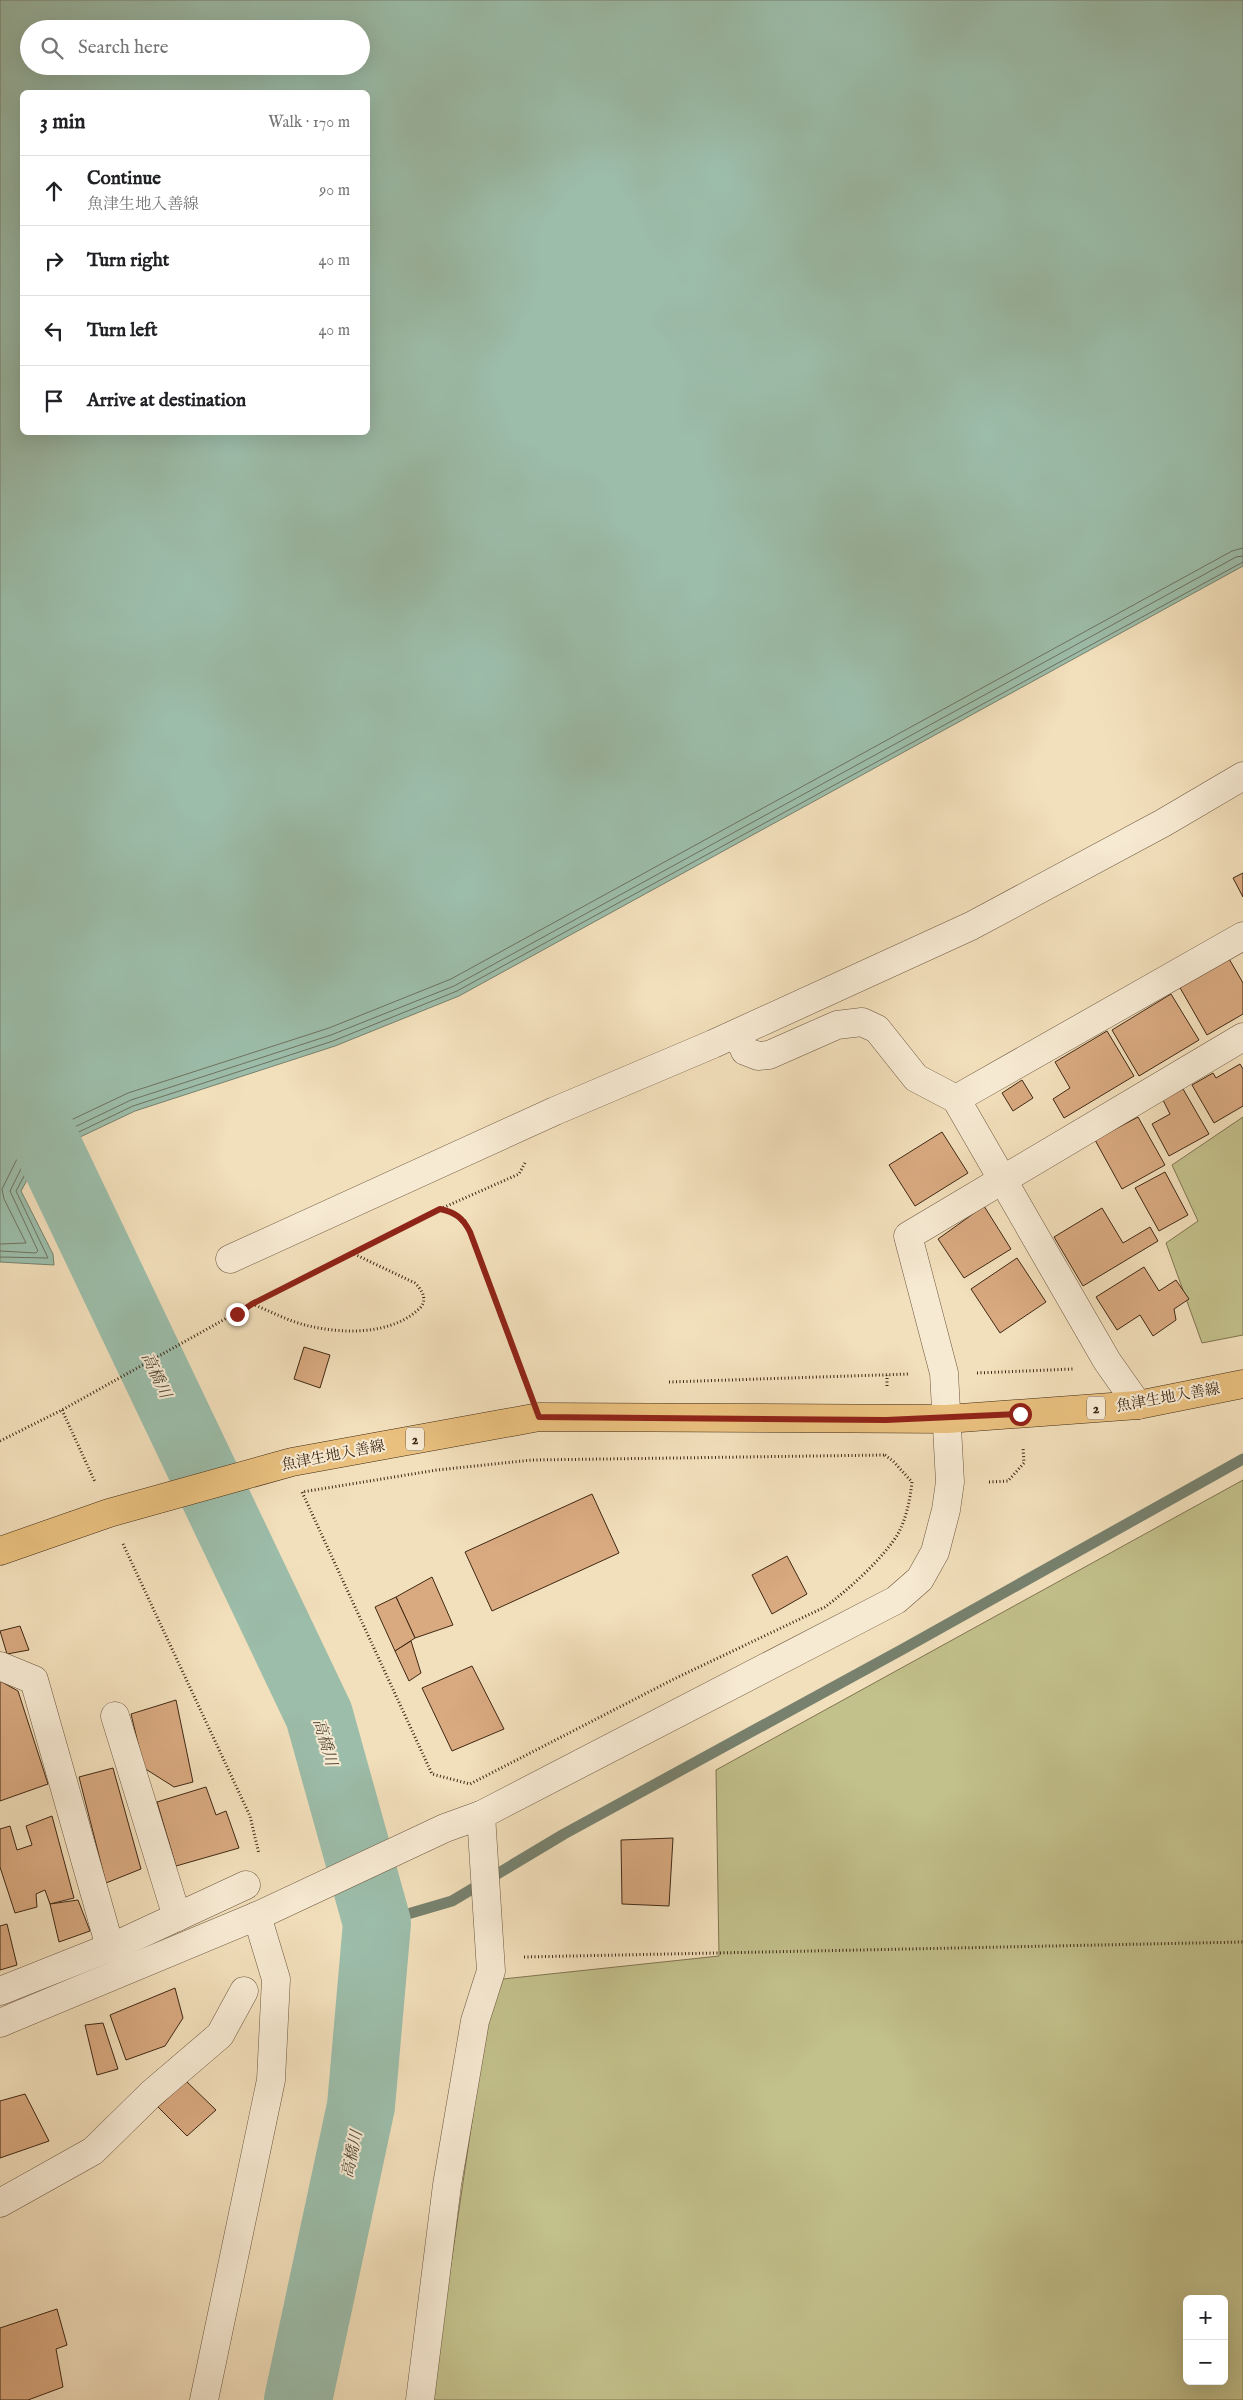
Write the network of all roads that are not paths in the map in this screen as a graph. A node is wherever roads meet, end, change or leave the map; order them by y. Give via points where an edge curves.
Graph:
1 (1243, 776) edge
2 (1243, 936) edge
3 (736, 1034) junction
4 (1243, 1037) edge
5 (956, 1099) junction
6 (1003, 1180) junction
7 (230, 1259) dead end
8 (1243, 1384) edge
9 (1138, 1405) junction
10 (946, 1419) junction
11 (0, 1551) edge
12 (0, 1666) edge
13 (115, 1716) dead end
14 (481, 1815) junction
15 (246, 1886) road end
16 (257, 1916) junction
17 (177, 1917) junction
18 (110, 1947) junction
19 (0, 1991) edge
20 (244, 1991) dead end
21 (0, 2023) edge
22 (0, 2203) edge
23 (204, 2400) edge
24 (420, 2400) edge

1 - 3 street via 1163,823 971,926
2 - 5 street
3 - 5 street via 745,1051 758,1056 768,1055 837,1025 862,1022 877,1029 916,1078
3 - 7 street via 554,1111
4 - 6 street
5 - 6 street
6 - 9 street via 1107,1361
6 - 10 street via 908,1236 944,1373
8 - 9 main road, 魚津生地入善線 / 2
9 - 10 main road, 魚津生地入善線 / 2
10 - 11 main road, 魚津生地入善線 / 2 via 539,1417 292,1462 109,1513
10 - 14 street via 950,1482 935,1552 920,1579 896,1600
12 - 18 street via 34,1680
13 - 17 street
14 - 16 street via 445,1828
14 - 24 street via 491,1971 475,2021 447,2185
15 - 17 street
16 - 21 street
16 - 23 street via 276,1979 271,2080
17 - 18 street
18 - 19 street
20 - 22 street via 220,2035 151,2094 92,2151

